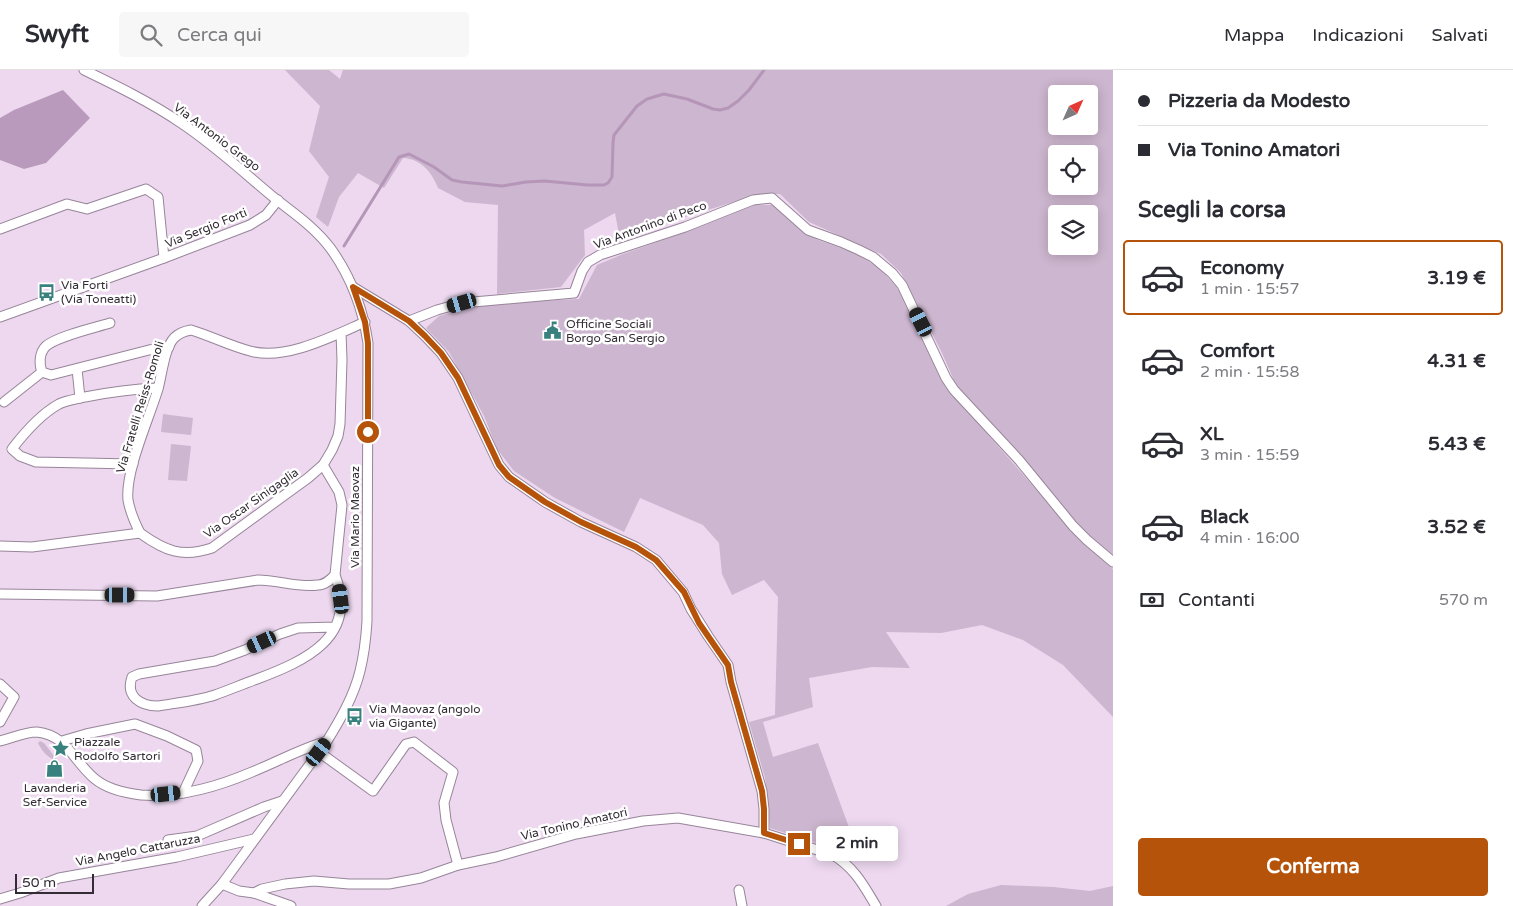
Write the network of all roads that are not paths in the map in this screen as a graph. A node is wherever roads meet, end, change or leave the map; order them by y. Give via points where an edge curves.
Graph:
1 (84, 70) edge
2 (278, 200) junction
3 (0, 229) edge
4 (164, 258) junction
5 (353, 287) junction
6 (0, 317) edge
7 (409, 321) junction
8 (365, 322) junction
9 (110, 323) dead end
10 (340, 333) junction
11 (169, 347) junction
12 (76, 369) junction
13 (42, 372) junction
14 (158, 388) junction
15 (80, 398) junction
16 (4, 402) dead end
17 (133, 464) junction
18 (322, 466) junction
19 (140, 533) junction
20 (0, 546) edge
21 (1113, 562) edge
22 (335, 575) junction
23 (0, 594) edge
24 (335, 627) junction
25 (0, 684) edge
26 (0, 722) edge
27 (0, 741) edge
28 (62, 741) junction
29 (327, 741) junction
30 (319, 752) junction
31 (183, 793) junction
32 (282, 801) junction
33 (764, 833) junction
34 (254, 839) junction
35 (168, 840) dead end
36 (458, 866) junction
37 (222, 884) junction
38 (739, 890) dead end
39 (254, 893) junction
40 (0, 899) edge
41 (276, 903) edge
42 (202, 906) edge
43 (291, 906) edge
44 (742, 906) edge
45 (876, 906) edge

1 - 2 street, Via Antonio Grego via 142,99 182,124
2 - 4 street, Via Sergio Forti via 266,215 250,225
2 - 5 street, Via Mario Maovaz via 319,234
3 - 4 street, Via Sergio Forti via 67,204 87,209 146,189 158,198
4 - 6 street, Via Sergio Forti
5 - 7 street
5 - 8 street, Via Mario Maovaz
7 - 21 street, Via Antonino di Peco via 462,303 574,293 588,262 600,255 753,200 772,198 808,230 860,250 892,272 902,285 954,390 1074,526
7 - 33 street via 441,353 458,378 499,465 509,477 545,502 656,560 684,592 699,623 728,665 762,791
8 - 10 street, Via Fratelli Reiss-Romoli
8 - 29 street, Via Mario Maovaz via 368,343 365,645 352,696
9 - 13 street via 53,342 41,357
10 - 11 street, Via Fratelli Reiss-Romoli via 289,350 264,353 191,330 174,338
10 - 18 street, Via Oscar Sinigaglia via 340,424 338,436
11 - 12 street
11 - 14 street, Via Fratelli Reiss-Romoli
12 - 13 street via 51,374
12 - 15 street
13 - 16 street
14 - 15 street via 130,389
14 - 17 street, Via Fratelli Reiss-Romoli
15 - 17 street via 50,410 12,449 36,462
17 - 19 street, Via Fratelli Reiss-Romoli via 128,500
18 - 19 street, Via Oscar Sinigaglia via 212,548 183,553 166,549
18 - 22 street via 340,492 342,505
19 - 20 street via 32,547
22 - 23 street via 320,586 258,580 157,596
22 - 24 street via 341,599
24 - 24 street via 298,628 215,661 139,674 132,677 130,683 133,695 136,701 150,706 213,696 309,655
25 - 26 street via 14,697
27 - 28 street via 31,732
28 - 31 street via 88,773 110,788 141,795
28 - 31 street via 135,724 167,736 196,750 198,761
29 - 30 street, Via Mario Maovaz
29 - 31 street via 229,781
30 - 32 street, Via Mario Maovaz
30 - 36 street via 373,791 406,744 414,742 453,772 444,803
32 - 34 street, Via Mario Maovaz
32 - 35 street via 197,836
33 - 36 street, Via Tonino Amatori via 678,818 643,821 576,834
33 - 45 street, Via Tonino Amatori via 842,860 853,869
34 - 37 street, Via Mario Maovaz
34 - 40 street, Via Angelo Cattaruzza via 177,857 58,878
36 - 39 street, Via Tonino Amatori via 389,884 314,881 285,884
37 - 39 street
37 - 42 street, Via Mario Maovaz
38 - 44 street
39 - 41 street
41 - 43 street

